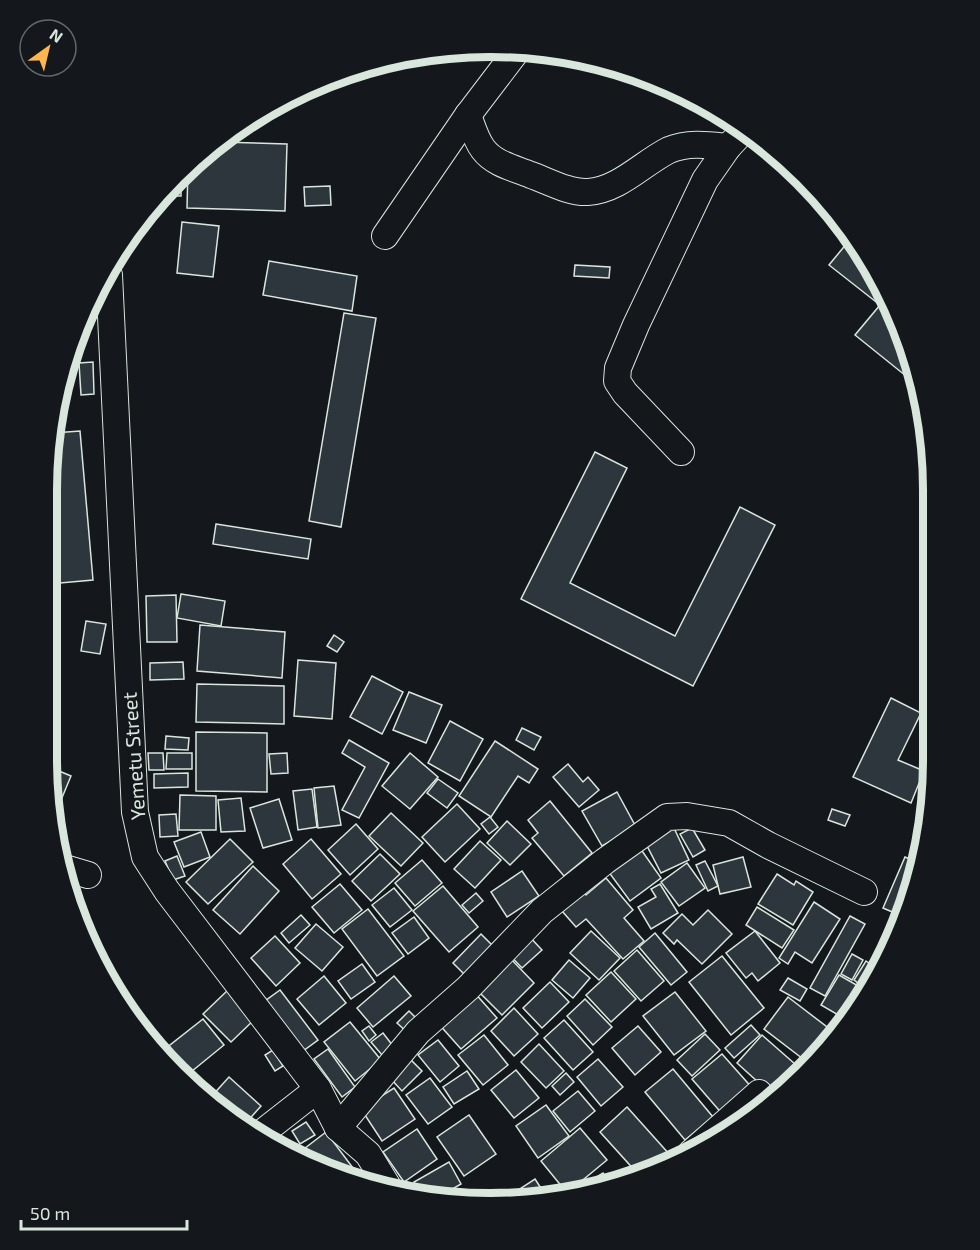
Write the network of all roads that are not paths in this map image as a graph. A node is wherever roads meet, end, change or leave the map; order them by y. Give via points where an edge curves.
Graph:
1 (512, 58) edge
2 (468, 115) junction
3 (736, 138) edge
4 (385, 236) dead end
5 (109, 284) edge
6 (681, 452) dead end
7 (72, 870) edge
8 (88, 875) dead end
9 (864, 892) dead end
10 (318, 1089) junction
11 (759, 1093) dead end
12 (723, 1125) edge
13 (338, 1128) junction
14 (265, 1130) edge
15 (384, 1179) edge

1 - 2 street
2 - 3 street via 483,149 497,162 587,192 627,177 670,150
2 - 4 street
3 - 6 street via 705,180 618,368 617,381 624,393
5 - 10 street, Yemetu Street via 135,812 145,857
7 - 8 street
9 - 13 street via 729,823 668,817 542,911 468,988 418,1032
10 - 13 street, Yemetu Street
10 - 14 street
11 - 12 street
13 - 15 street, Yemetu Street via 368,1154

